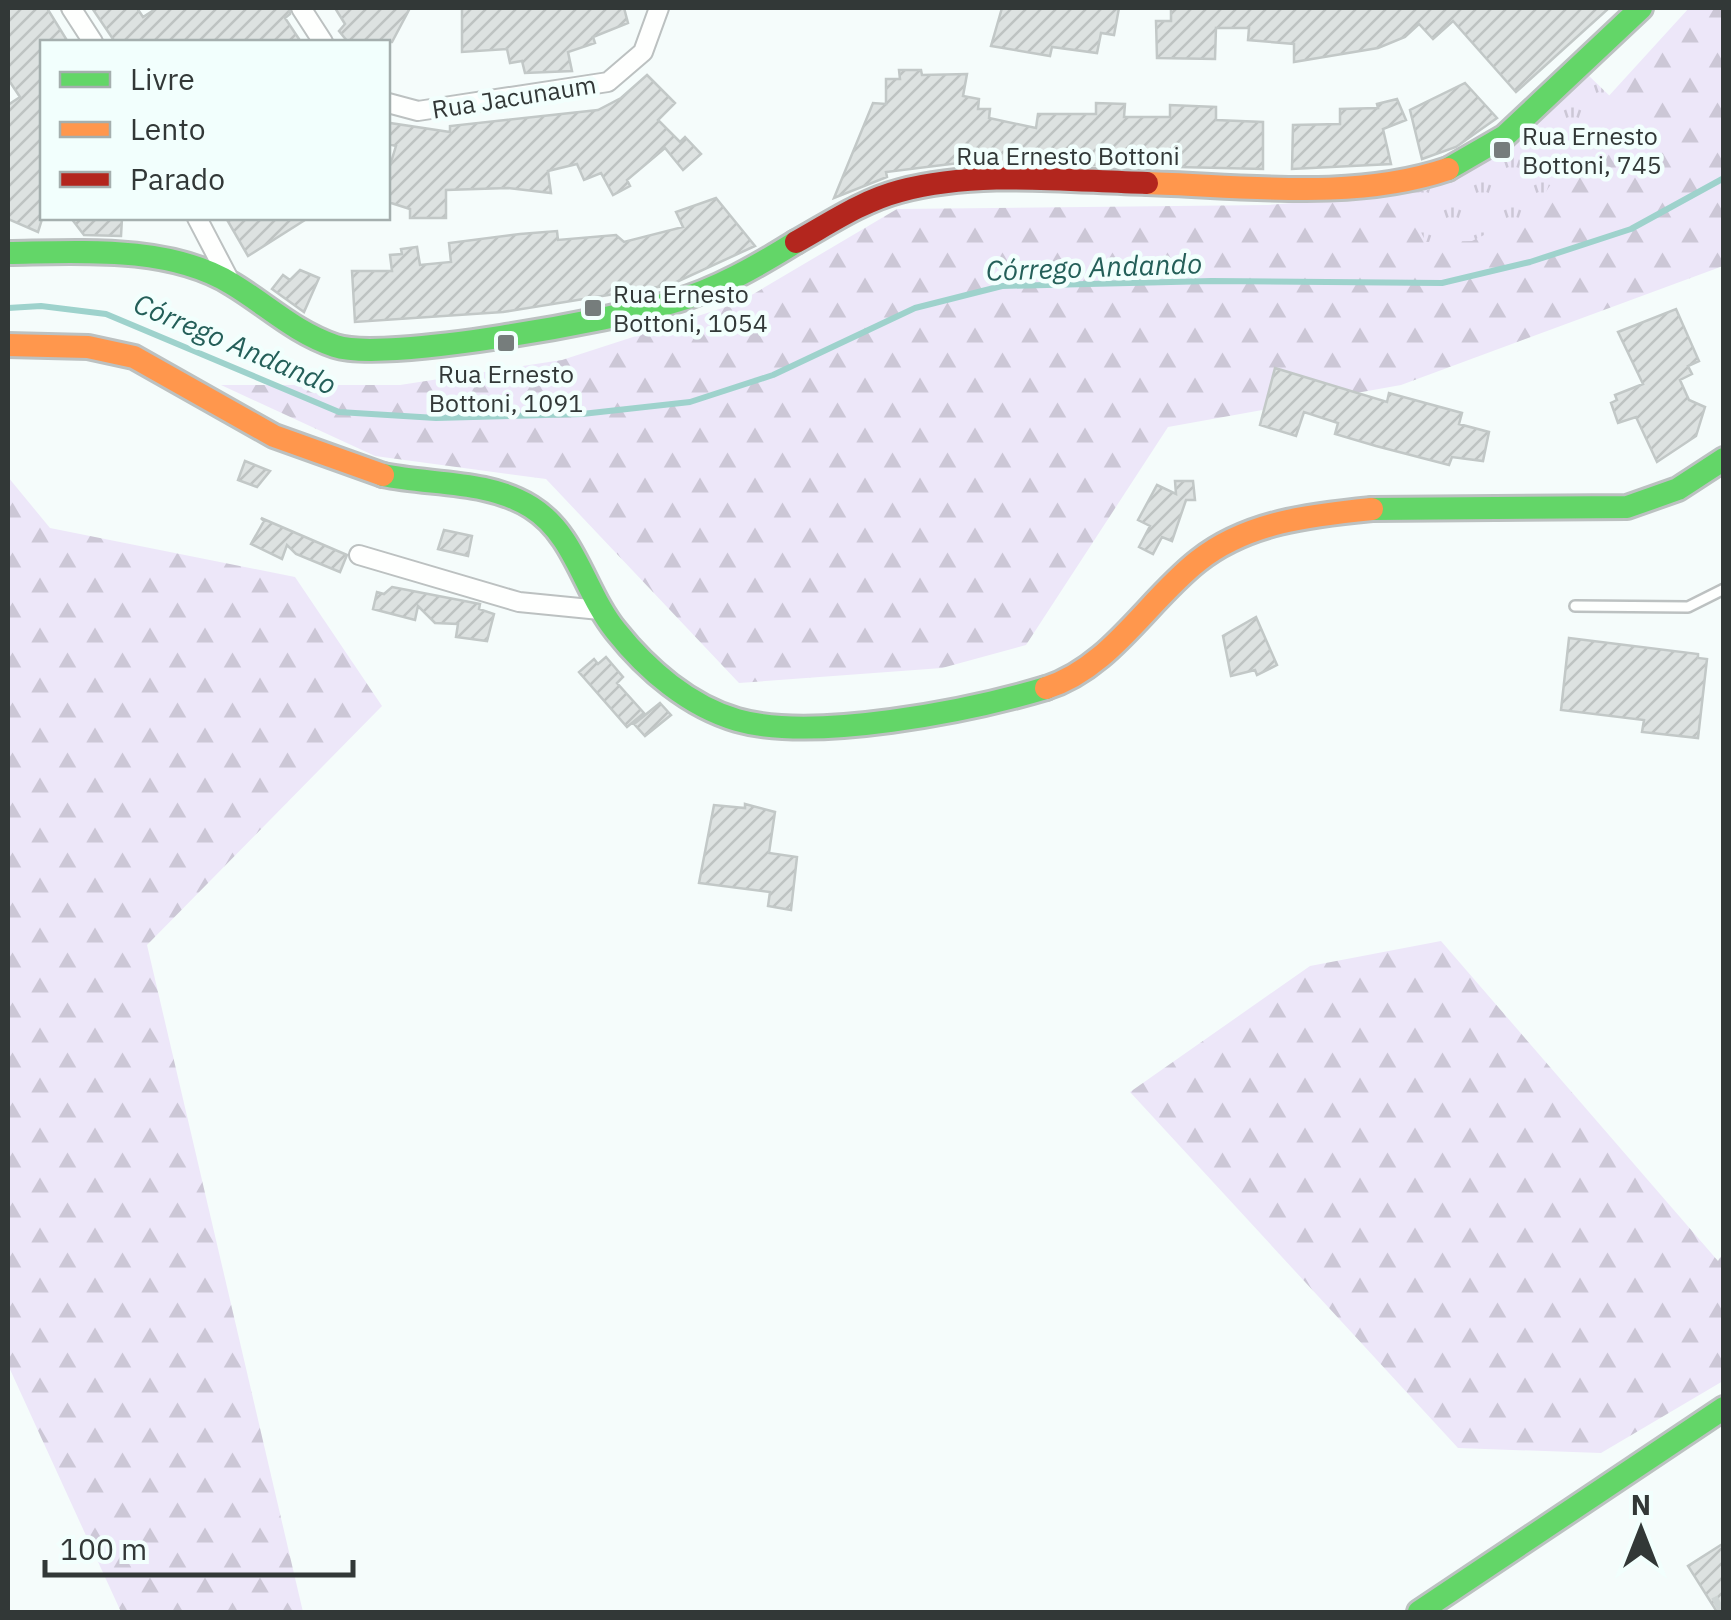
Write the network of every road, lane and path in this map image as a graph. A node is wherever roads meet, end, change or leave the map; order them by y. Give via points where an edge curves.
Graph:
1 (71, 8) edge
2 (301, 8) edge
3 (659, 8) edge
4 (1641, 8) edge
5 (92, 40) edge
6 (322, 40) edge
7 (390, 104) edge
8 (199, 220) edge
9 (8, 253) edge
10 (231, 283) junction
11 (8, 344) edge
12 (1724, 459) edge
13 (359, 555) dead end
14 (1724, 589) edge
15 (1575, 606) dead end
16 (600, 610) junction
17 (1724, 1408) edge
18 (1419, 1612) edge

1 - 5 street
2 - 6 street
3 - 7 street, Rua Jacunaum via 643,52 608,82 418,111
4 - 10 main road, Rua Ernesto Bottoni via 1505,136 1464,162 1386,186 966,179 898,191 856,207 760,264 676,302 466,341 370,351 337,347 302,331
8 - 10 street
9 - 10 main road, Rua Ernesto Bottoni via 142,258
11 - 16 main road via 50,343 131,356 182,379 244,420 336,461 522,500 550,520
12 - 16 main road via 1695,482 1627,507 1377,510 1249,532 1214,548 1077,675 1047,688 901,717 810,726 729,717 654,672
13 - 16 street via 520,602
14 - 15 lane via 1688,607
17 - 18 main road

